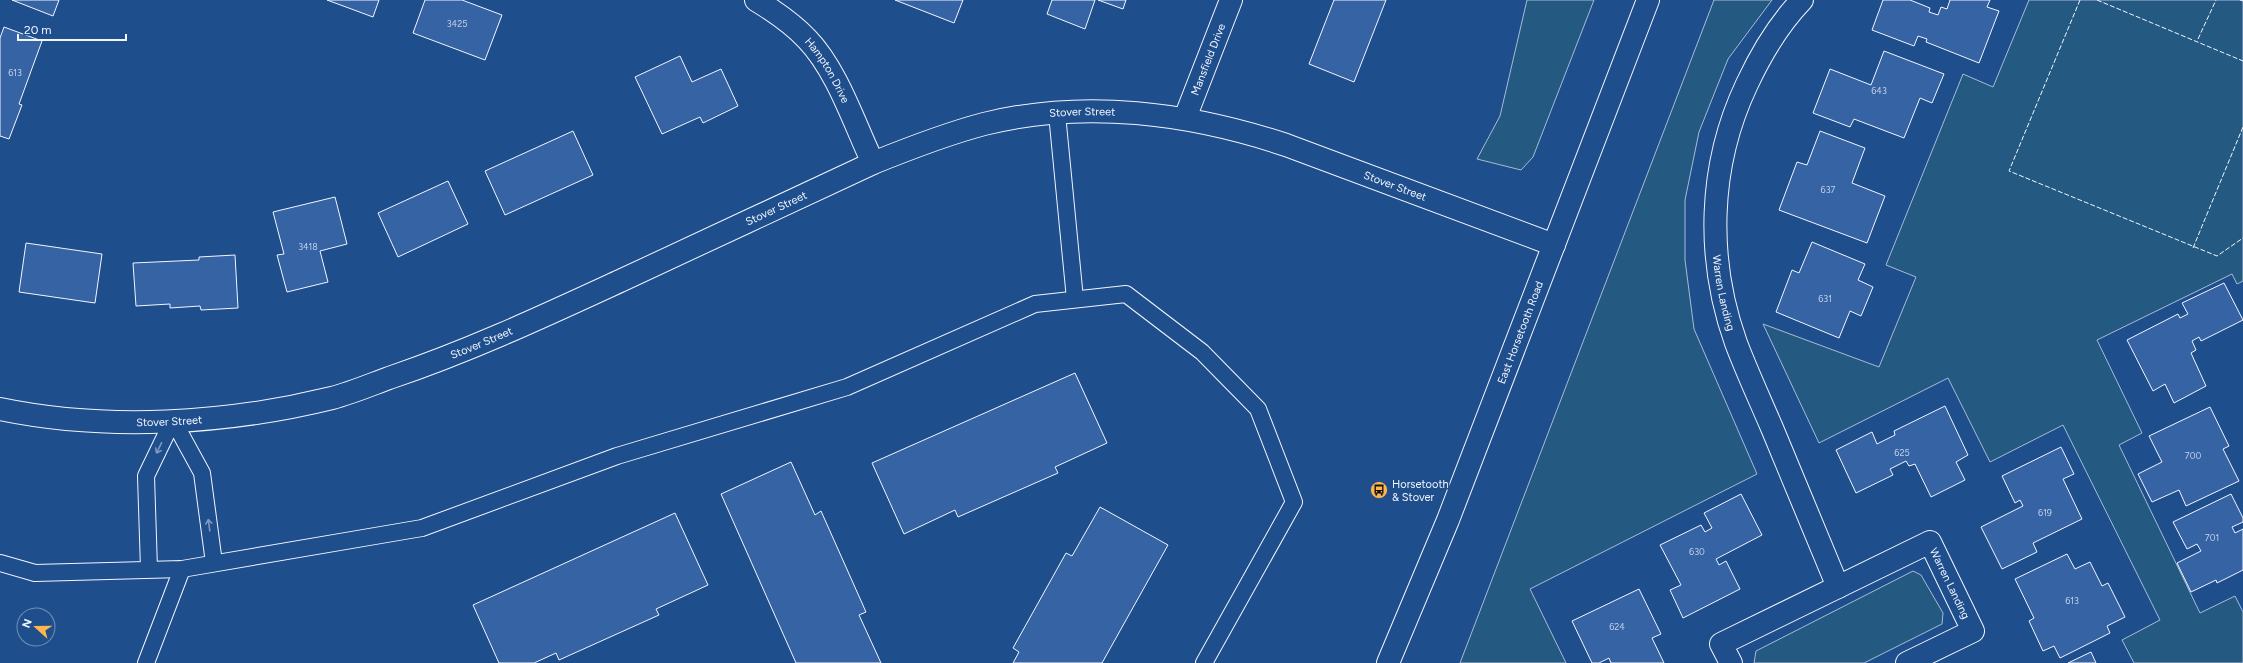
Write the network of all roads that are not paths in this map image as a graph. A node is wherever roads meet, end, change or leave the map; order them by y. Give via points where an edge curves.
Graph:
1 (756, 0) edge
2 (1231, 0) edge
3 (1648, 0) edge
4 (1802, 0) edge
5 (1057, 114) junction
6 (1185, 118) junction
7 (873, 163) junction
8 (1554, 245) junction
9 (1075, 299) junction
10 (0, 409) edge
11 (173, 420) junction
12 (0, 563) edge
13 (214, 563) junction
14 (149, 569) junction
15 (182, 569) junction
16 (1838, 587) junction
17 (146, 663) edge
18 (1204, 663) edge
19 (1388, 663) edge
20 (1731, 663) edge
21 (1907, 663) edge

1 - 7 street, Hampton Drive via 780,14 807,39 829,70
2 - 6 street, Mansfield Drive
3 - 8 street, East Horsetooth Road
4 - 16 street, Warren Landing via 1762,53 1737,105 1723,150 1715,207 1715,242 1720,287 1736,343
5 - 6 street, Stover Street via 1094,112
5 - 7 street, Stover Street via 986,124 933,139
5 - 9 lane
6 - 8 street, Stover Street via 1242,130 1286,145
7 - 11 street, Stover Street via 505,335 421,367 333,397 273,410
8 - 19 street, East Horsetooth Road via 1448,520
9 - 13 lane via 1035,304 847,387 616,456 422,528
9 - 18 lane via 1126,294 1202,352 1258,409 1294,502
10 - 11 street, Stover Street via 43,418 116,423
13 -> 11 lane via 202,473
11 -> 14 lane via 146,476
12 - 14 lane via 35,573
13 - 15 lane
14 - 15 lane
15 - 17 lane
16 - 20 street, Warren Landing via 1721,644
16 - 21 street, Warren Landing via 1930,542 1973,631

